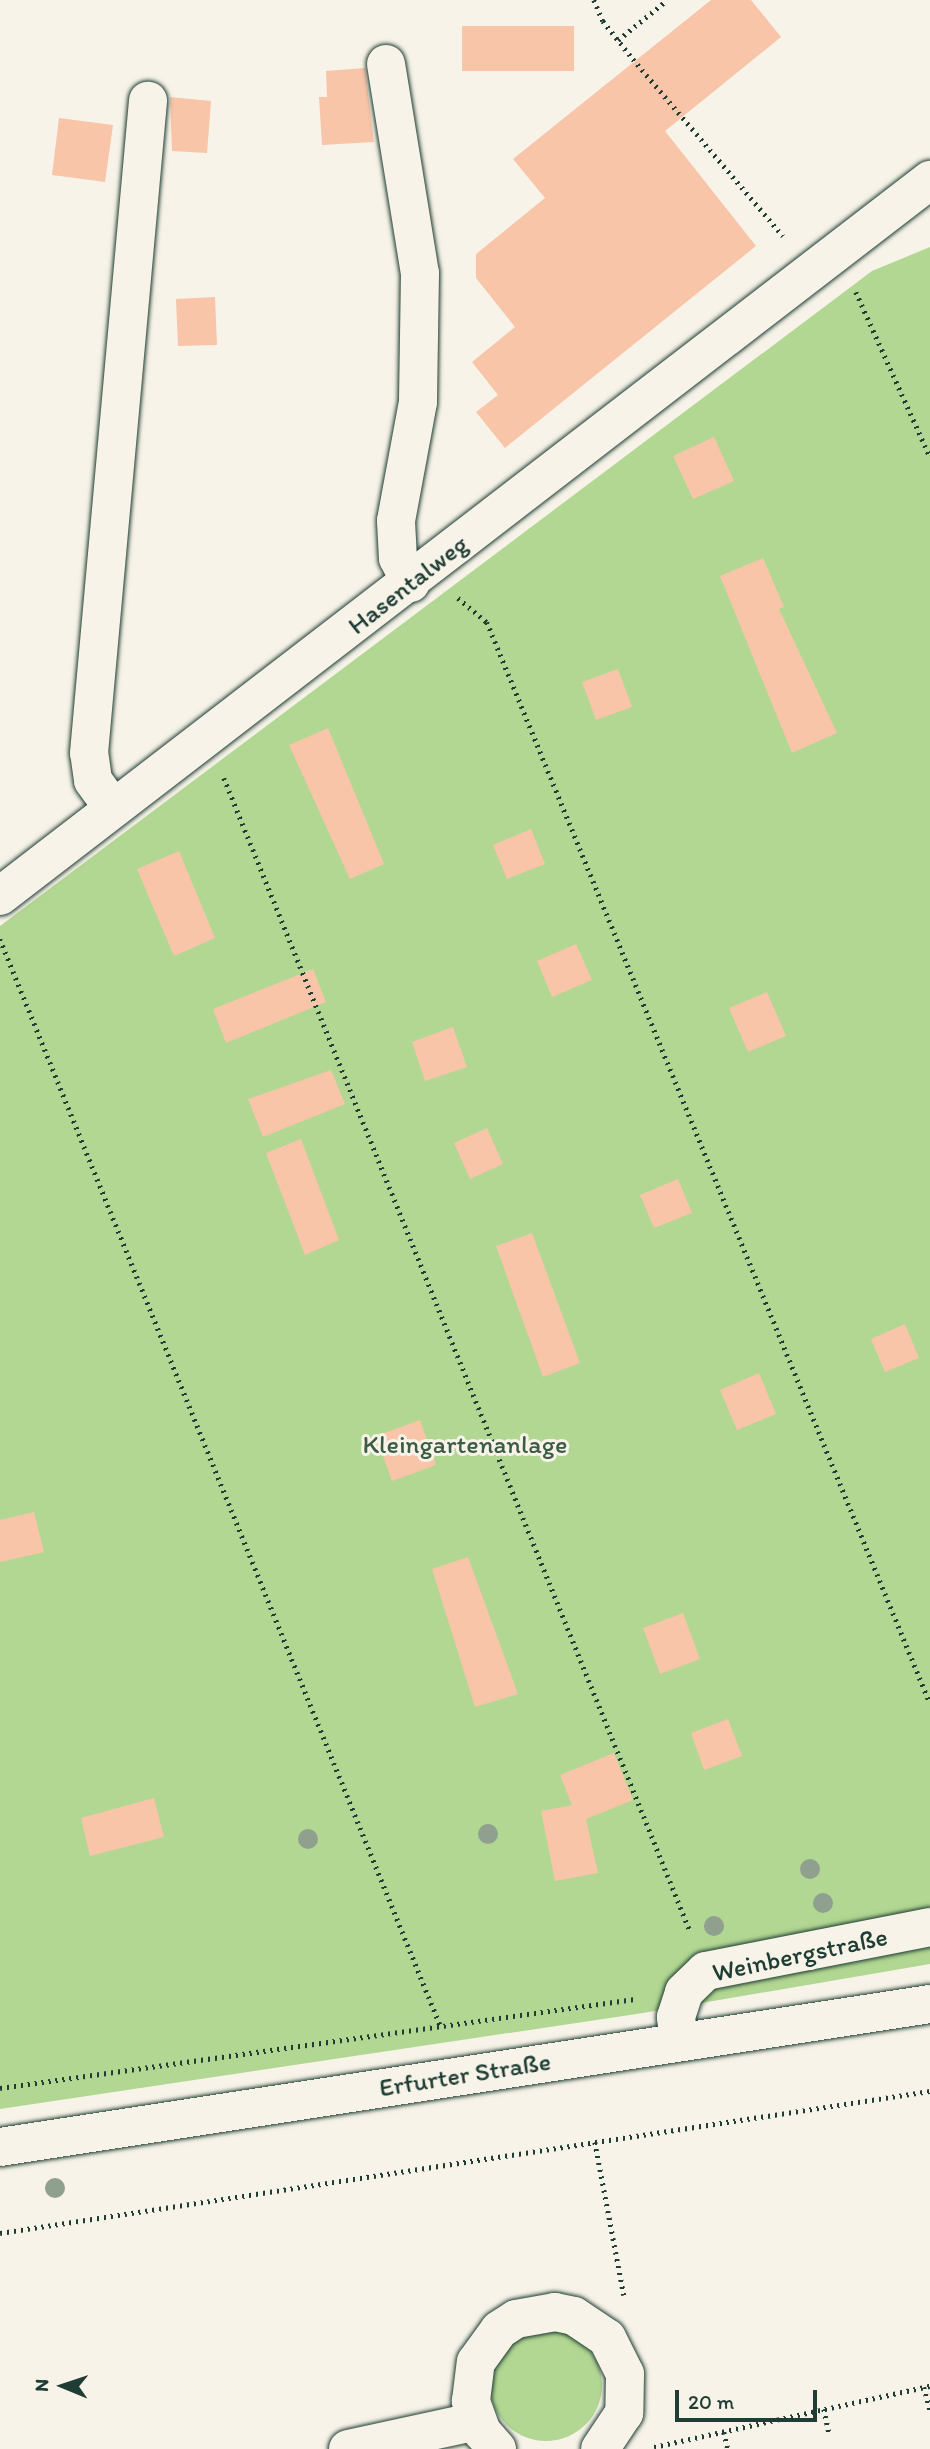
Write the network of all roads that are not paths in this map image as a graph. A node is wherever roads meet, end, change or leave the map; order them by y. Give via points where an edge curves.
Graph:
1 (386, 64) dead end
2 (149, 101) dead end
3 (930, 180) edge
4 (422, 574) junction
5 (113, 808) junction
6 (0, 895) edge
7 (930, 1927) edge
8 (930, 2004) edge
9 (679, 2042) junction
10 (0, 2147) edge
11 (487, 2435) edge
12 (348, 2449) edge
13 (600, 2449) edge

1 - 4 street via 420,273 418,402 396,521 398,558
2 - 5 street via 89,753 93,780
3 - 4 street, Hasentalweg
4 - 5 street, Hasentalweg
5 - 6 street, Hasentalweg
7 - 9 street, Weinbergstraße via 695,1982 676,2017
8 - 9 street, Erfurter Straße
9 - 10 street, Erfurter Straße
11 - 12 street
11 - 13 street via 471,2401 475,2362 499,2330 516,2319 545,2312 574,2316 600,2332 619,2355 625,2374 624,2413

